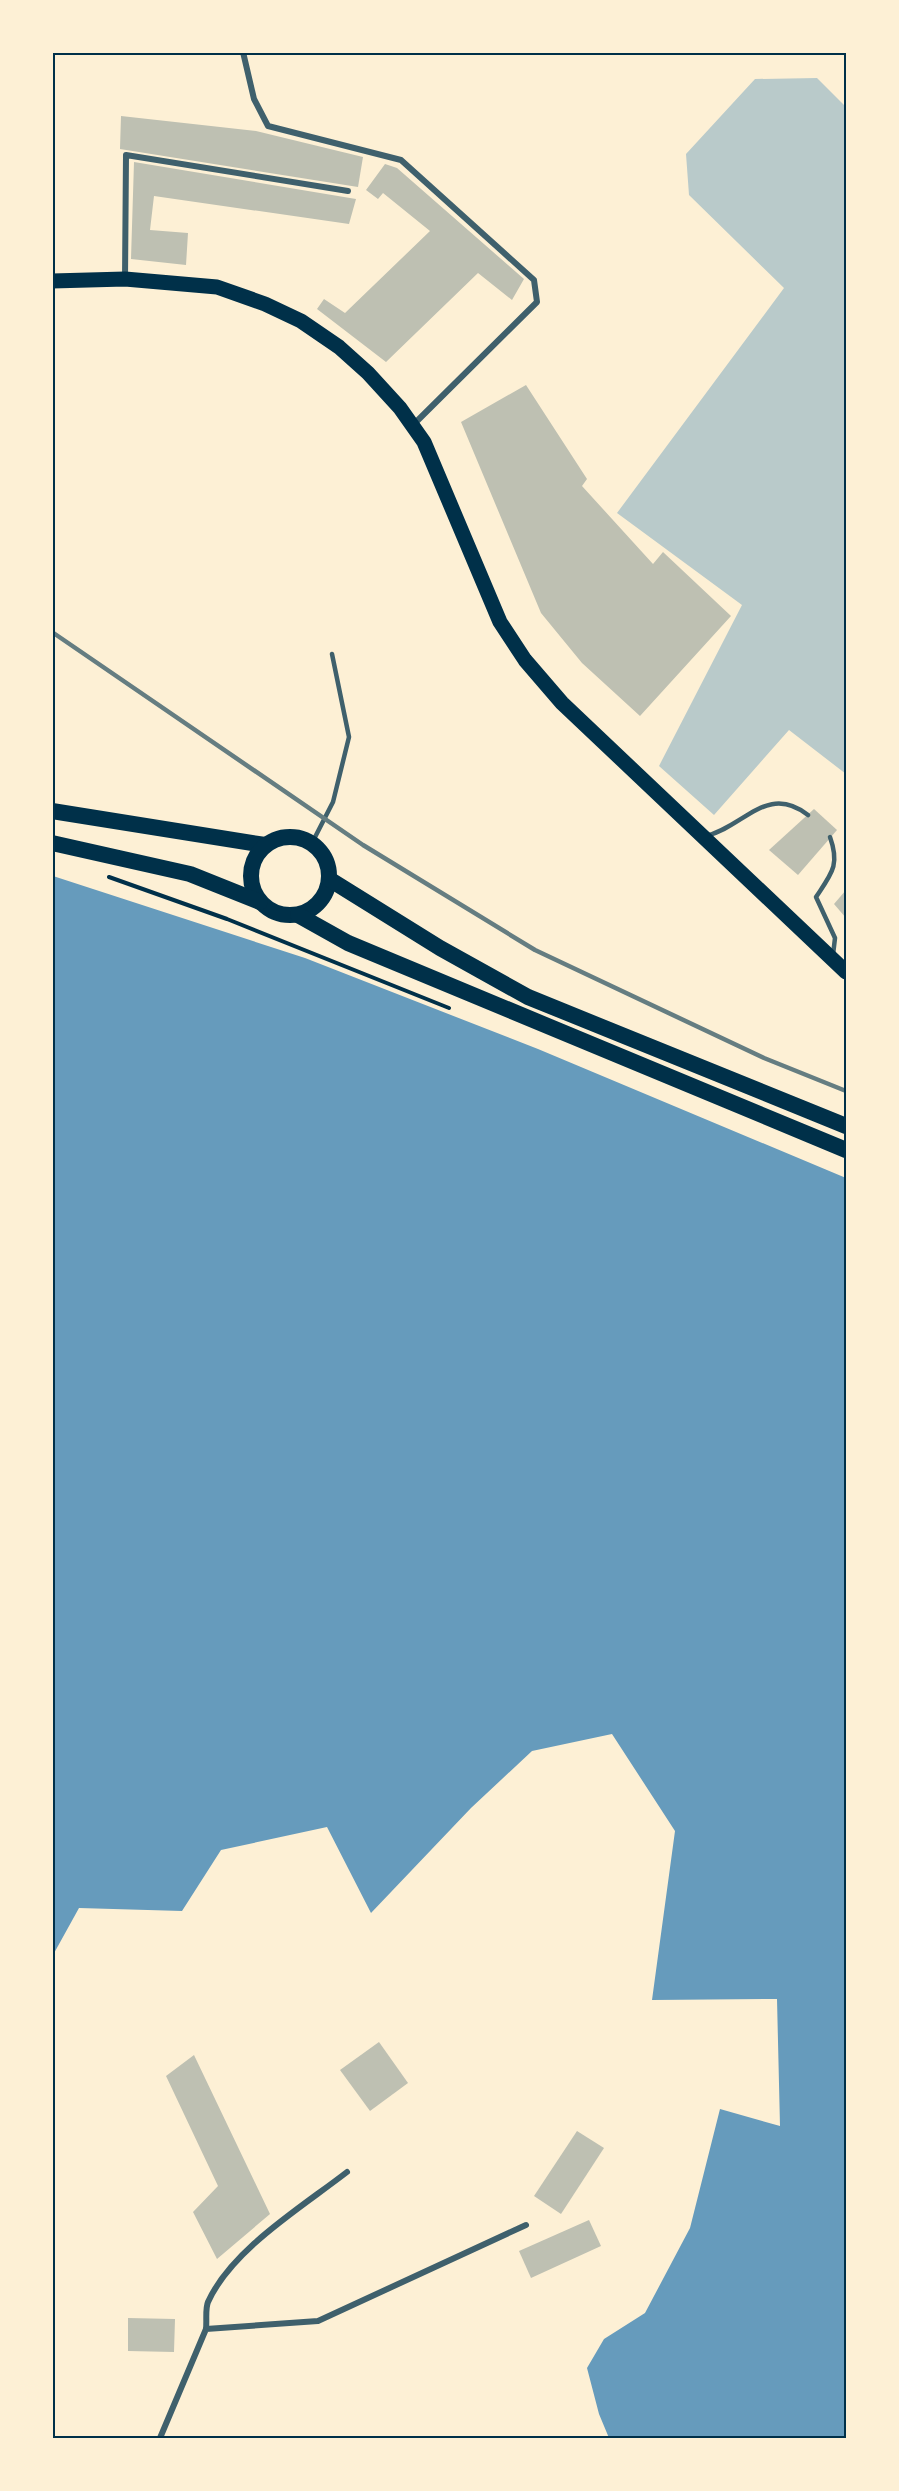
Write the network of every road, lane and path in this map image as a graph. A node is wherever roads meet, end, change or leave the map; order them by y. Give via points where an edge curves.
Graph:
1 (243, 52) edge
2 (348, 191) dead end
3 (125, 279) junction
4 (52, 281) edge
5 (413, 426) junction
6 (332, 654) dead end
7 (52, 811) edge
8 (808, 815) dead end
9 (704, 836) junction
10 (830, 837) dead end
11 (52, 843) edge
12 (312, 843) junction
13 (265, 845) junction
14 (103, 874) dead end
15 (330, 879) junction
16 (260, 902) junction
17 (298, 915) junction
18 (832, 958) junction
19 (846, 972) edge
20 (460, 1012) dead end
21 (846, 1126) edge
22 (846, 1150) edge
23 (347, 2172) dead end
24 (526, 2224) dead end
25 (206, 2330) junction
26 (160, 2439) edge

1 - 5 street via 255,99 268,126 400,160 534,280 537,302
2 - 3 street via 126,154
3 - 4 main road
3 - 5 main road via 217,287 302,321 368,373
5 - 9 main road via 424,442 500,622 525,660 562,703
6 - 12 lane via 349,736 333,802
7 - 13 highway
8 - 9 lane via 794,804 759,807 723,832
9 - 18 main road
10 - 18 lane via 837,855 832,872 816,897 835,938
11 - 16 highway via 190,874
12 - 13 highway via 288,836
12 - 15 highway via 328,865
13 - 16 highway via 252,866 252,885
14 - 20 path
15 - 17 highway via 320,902
15 - 21 highway via 528,997
16 - 17 highway via 277,914
17 - 22 highway via 348,944
18 - 19 main road
23 - 25 street via 260,2239 230,2271 207,2303
24 - 25 street via 318,2321
25 - 26 street

